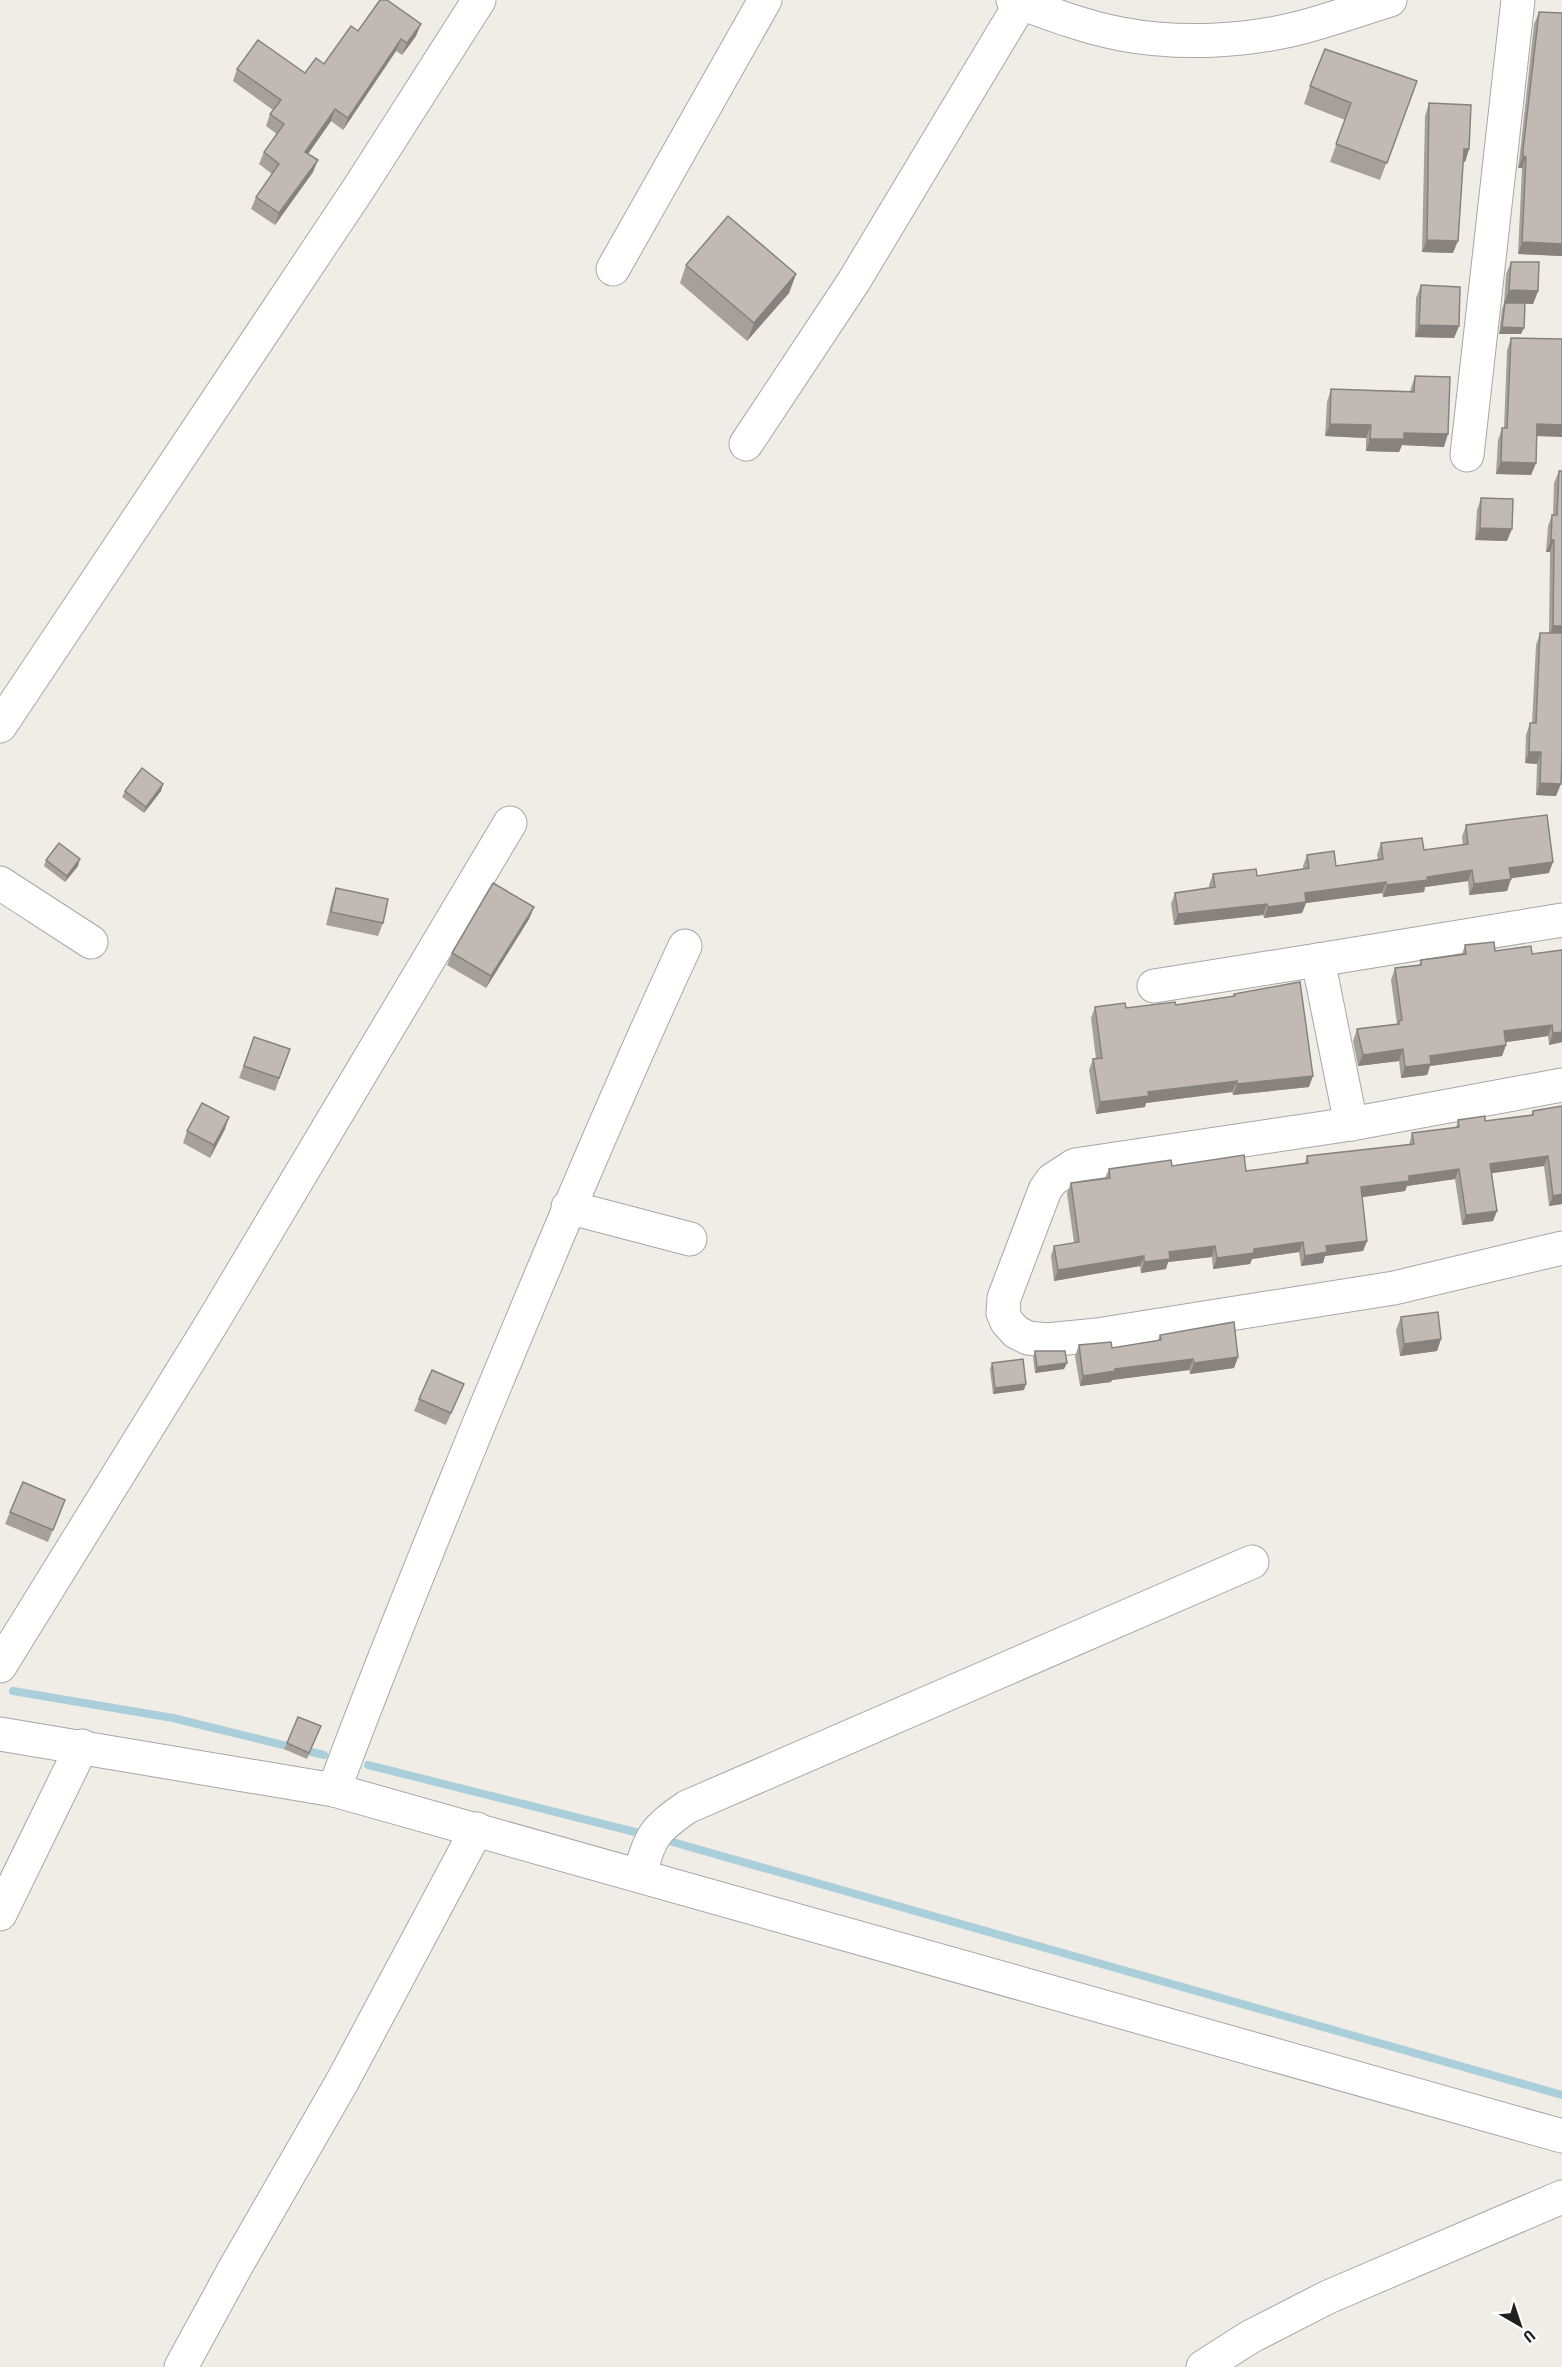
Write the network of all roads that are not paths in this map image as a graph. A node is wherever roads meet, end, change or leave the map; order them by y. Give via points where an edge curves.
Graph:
1 (479, 0) edge
2 (765, 0) edge
3 (1390, 0) edge
4 (1518, 0) edge
5 (1017, 2) edge
6 (613, 269) dead end
7 (746, 444) dead end
8 (1467, 455) dead end
9 (0, 726) edge
10 (510, 823) dead end
11 (0, 883) edge
12 (1562, 920) edge
13 (91, 942) dead end
14 (685, 946) dead end
15 (1318, 960) junction
16 (1154, 986) dead end
17 (1562, 1085) edge
18 (1351, 1124) junction
19 (568, 1207) junction
20 (690, 1239) dead end
21 (1562, 1248) edge
22 (1252, 1562) dead end
23 (0, 1666) edge
24 (0, 1734) edge
25 (82, 1746) junction
26 (343, 1766) junction
27 (477, 1829) junction
28 (640, 1875) junction
29 (0, 1914) edge
30 (1562, 2136) edge
31 (1562, 2197) edge
32 (181, 2367) edge
33 (1203, 2367) edge

1 - 9 street via 359,188
2 - 6 street
3 - 5 street via 1301,27 1239,38 1195,40 1120,34
4 - 8 street
5 - 7 street via 854,281
10 - 23 street via 212,1323
11 - 13 street
12 - 15 street
14 - 19 street
15 - 16 street
15 - 18 street
17 - 18 street
18 - 21 street via 1075,1165 1062,1171 1045,1190 1009,1283 1003,1313 1007,1322 1028,1338 1097,1335 1394,1288
19 - 20 street
19 - 26 street
22 - 28 street via 687,1807 657,1832
24 - 25 street
25 - 26 street
25 - 29 street
26 - 27 street
27 - 28 street
27 - 32 street via 342,2082
28 - 30 street
31 - 33 street via 1328,2297 1250,2337

